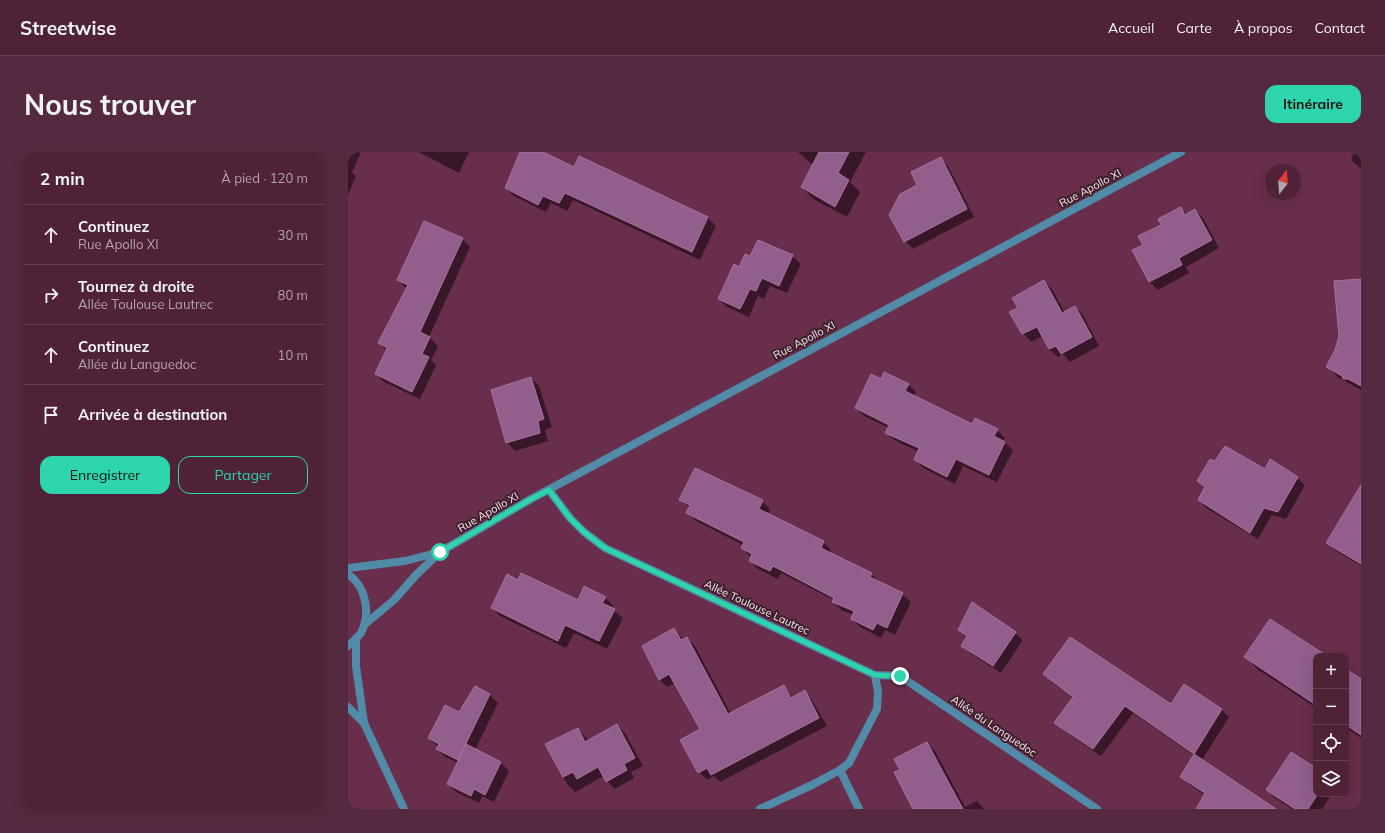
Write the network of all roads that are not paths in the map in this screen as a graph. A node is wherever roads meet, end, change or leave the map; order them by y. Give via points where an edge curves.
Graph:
1 (1181, 152) edge
2 (549, 490) junction
3 (440, 552) junction
4 (348, 568) edge
5 (348, 574) edge
6 (364, 625) junction
7 (356, 639) junction
8 (348, 646) edge
9 (875, 675) junction
10 (348, 707) edge
11 (364, 723) junction
12 (840, 770) junction
13 (404, 809) edge
14 (760, 809) edge
15 (859, 809) edge
16 (1097, 809) edge

1 - 2 street, Rue Apollo XI
2 - 3 street, Rue Apollo XI
2 - 9 street, Allée Toulouse Lautrec via 570,518 605,548
3 - 4 street, Rue Apollo XI via 405,561
3 - 6 street, Rue Apollo XI via 394,600
5 - 6 street via 360,587 365,599
6 - 7 street
7 - 8 street
7 - 11 street via 356,666
9 - 12 street via 877,709 849,763
9 - 16 street, Allée du Languedoc via 900,676
10 - 11 street
11 - 13 street
12 - 14 street
12 - 15 street

